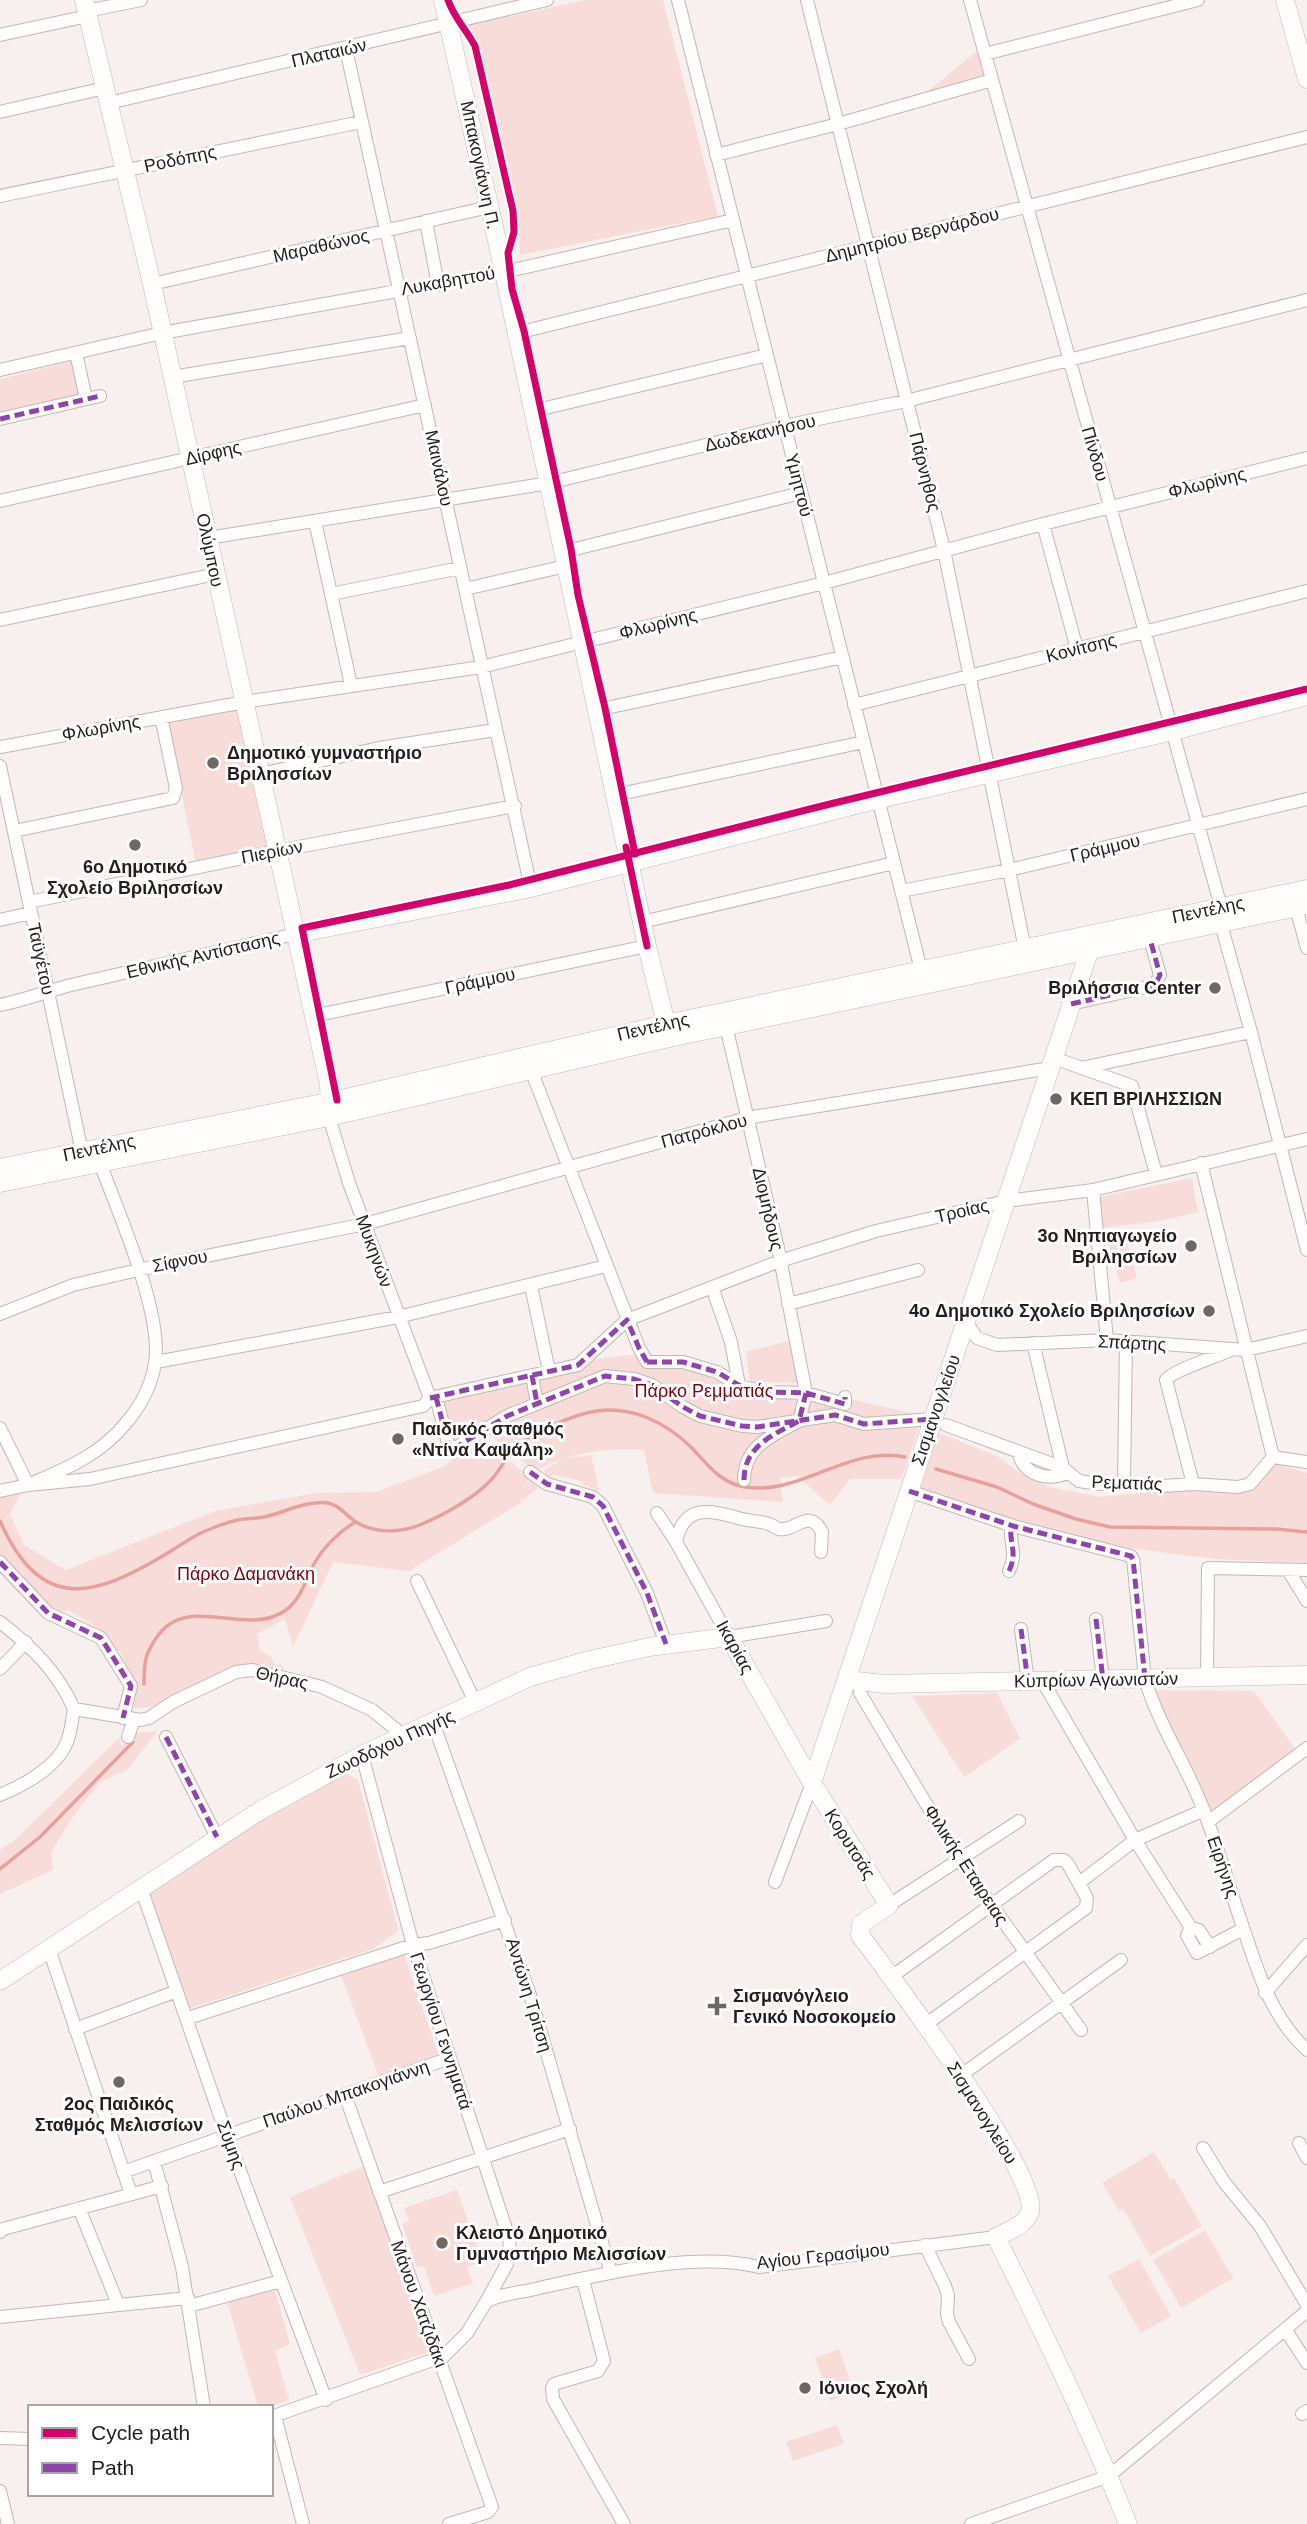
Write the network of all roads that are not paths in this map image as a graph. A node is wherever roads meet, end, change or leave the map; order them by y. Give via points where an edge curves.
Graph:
1 (141, 0) edge
2 (443, 0) edge
3 (547, 0) edge
4 (678, 0) edge
5 (807, 0) edge
6 (970, 0) edge
7 (1198, 0) edge
8 (1285, 0) edge
9 (87, 9) edge
10 (449, 24) junction
11 (0, 35) edge
12 (346, 49) junction
13 (985, 54) junction
14 (1307, 79) edge
15 (992, 80) junction
16 (108, 96) junction
17 (0, 111) edge
18 (361, 122) junction
19 (838, 124) junction
20 (1307, 137) edge
21 (716, 155) junction
22 (126, 170) junction
23 (0, 196) edge
24 (1027, 206) junction
25 (489, 207) junction
26 (733, 219) junction
27 (426, 221) junction
28 (385, 232) junction
29 (868, 246) junction
30 (504, 271) junction
31 (747, 276) junction
32 (152, 284) junction
33 (438, 285) junction
34 (400, 289) junction
35 (1307, 299) edge
36 (162, 333) junction
37 (517, 333) junction
38 (410, 338) junction
39 (76, 353) junction
40 (766, 355) junction
41 (1069, 360) junction
42 (0, 370) edge
43 (172, 377) junction
44 (100, 396) dead end
45 (86, 399) junction
46 (906, 401) junction
47 (425, 405) junction
48 (533, 411) junction
49 (0, 419) edge
50 (784, 426) junction
51 (190, 458) junction
52 (1307, 458) edge
53 (548, 484) junction
54 (801, 493) junction
55 (445, 498) junction
56 (0, 501) edge
57 (1111, 508) junction
58 (315, 521) junction
59 (1043, 524) junction
60 (208, 538) junction
61 (944, 550) junction
62 (565, 559) junction
63 (460, 568) junction
64 (216, 574) junction
65 (824, 583) junction
66 (465, 589) junction
67 (1307, 591) edge
68 (331, 594) junction
69 (0, 620) edge
70 (1145, 632) junction
71 (582, 643) junction
72 (1077, 649) junction
73 (842, 657) junction
74 (481, 667) junction
75 (970, 676) junction
76 (351, 685) junction
77 (1307, 696) edge
78 (244, 702) junction
79 (854, 705) junction
80 (597, 710) junction
81 (161, 717) junction
82 (495, 730) junction
83 (1172, 731) junction
84 (863, 741) junction
85 (0, 747) edge
86 (0, 766) edge
87 (260, 774) junction
88 (989, 775) junction
89 (615, 796) junction
90 (878, 799) junction
91 (1307, 799) edge
92 (515, 806) junction
93 (1199, 826) junction
94 (14, 831) junction
95 (277, 851) junction
96 (629, 862) junction
97 (894, 863) junction
98 (1010, 870) junction
99 (531, 888) junction
100 (1307, 889) edge
101 (901, 891) junction
102 (1301, 906) edge
103 (30, 908) junction
104 (1221, 916) junction
105 (0, 920) edge
106 (642, 922) junction
107 (295, 934) junction
108 (1150, 939) junction
109 (1087, 944) junction
110 (647, 946) junction
111 (1307, 948) edge
112 (1025, 949) junction
113 (921, 970) junction
114 (48, 991) junction
115 (1072, 1004) junction
116 (0, 1005) edge
117 (313, 1016) junction
118 (726, 1026) junction
119 (666, 1029) junction
120 (1251, 1032) junction
121 (1052, 1063) junction
122 (1081, 1068) junction
123 (531, 1070) junction
124 (330, 1109) junction
125 (747, 1118) junction
126 (1307, 1139) edge
127 (1281, 1147) junction
128 (82, 1152) junction
129 (100, 1163) junction
130 (1201, 1163) junction
131 (0, 1168) edge
132 (569, 1169) junction
133 (1156, 1174) junction
134 (0, 1183) edge
135 (1093, 1190) junction
136 (1006, 1201) junction
137 (365, 1224) junction
138 (1307, 1250) edge
139 (780, 1261) junction
140 (607, 1266) junction
141 (139, 1269) junction
142 (918, 1270) dead end
143 (531, 1286) junction
144 (712, 1287) junction
145 (788, 1304) junction
146 (0, 1314) edge
147 (398, 1317) junction
148 (966, 1322) junction
149 (626, 1325) junction
150 (1307, 1336) edge
151 (1107, 1340) junction
152 (1126, 1341) junction
153 (1033, 1343) junction
154 (1231, 1350) junction
155 (1246, 1350) junction
156 (156, 1362) junction
157 (647, 1362) junction
158 (578, 1365) junction
159 (550, 1371) junction
160 (532, 1375) junction
161 (642, 1382) junction
162 (739, 1385) junction
163 (584, 1386) junction
164 (806, 1393) junction
165 (845, 1397) dead end
166 (433, 1398) junction
167 (537, 1404) junction
168 (799, 1421) junction
169 (940, 1422) junction
170 (0, 1428) edge
171 (1273, 1457) junction
172 (82, 1460) junction
173 (1307, 1462) edge
174 (1065, 1471) junction
175 (530, 1472) dead end
176 (90, 1479) junction
177 (744, 1479) dead end
178 (1124, 1483) junction
179 (1193, 1484) junction
180 (27, 1485) junction
181 (0, 1491) edge
182 (909, 1491) junction
183 (657, 1513) dead end
184 (1011, 1525) junction
185 (677, 1542) junction
186 (821, 1552) dead end
187 (0, 1562) edge
188 (1288, 1570) junction
189 (1307, 1570) edge
190 (1009, 1571) dead end
191 (417, 1581) dead end
192 (1307, 1601) edge
193 (1096, 1619) dead end
194 (826, 1621) dead end
195 (0, 1622) edge
196 (1021, 1629) dead end
197 (729, 1637) junction
198 (26, 1642) junction
199 (666, 1644) junction
200 (855, 1654) junction
201 (0, 1669) edge
202 (1307, 1675) edge
203 (1208, 1678) junction
204 (1145, 1679) junction
205 (1103, 1680) junction
206 (1035, 1682) junction
207 (862, 1686) junction
208 (476, 1704) junction
209 (74, 1709) junction
210 (129, 1718) junction
211 (433, 1722) junction
212 (404, 1736) junction
213 (128, 1737) dead end
214 (166, 1737) dead end
215 (1307, 1748) edge
216 (362, 1755) junction
217 (811, 1783) junction
218 (0, 1795) edge
219 (1206, 1816) junction
220 (1019, 1821) dead end
221 (217, 1837) junction
222 (1135, 1840) junction
223 (959, 1859) junction
224 (775, 1882) dead end
225 (1079, 1883) junction
226 (141, 1888) junction
227 (889, 1905) junction
228 (991, 1906) junction
229 (505, 1920) junction
230 (1191, 1928) junction
231 (1243, 1929) junction
232 (413, 1945) junction
233 (1307, 1945) edge
234 (1209, 1947) junction
235 (49, 1949) junction
236 (1024, 1953) junction
237 (1121, 1960) dead end
238 (891, 1977) junction
239 (0, 1981) edge
240 (177, 1992) junction
241 (1265, 1993) junction
242 (1062, 2003) junction
243 (188, 2018) junction
244 (925, 2025) junction
245 (75, 2029) junction
246 (1081, 2030) dead end
247 (1307, 2050) edge
248 (450, 2058) junction
249 (960, 2076) junction
250 (345, 2095) junction
251 (570, 2129) junction
252 (227, 2136) junction
253 (1299, 2143) dead end
254 (1203, 2148) dead end
255 (482, 2157) junction
256 (1307, 2158) edge
257 (153, 2161) junction
258 (123, 2172) junction
259 (162, 2186) junction
260 (379, 2192) junction
261 (131, 2194) junction
262 (79, 2208) junction
263 (1, 2227) edge
264 (996, 2237) junction
265 (925, 2245) junction
266 (611, 2273) junction
267 (583, 2280) junction
268 (281, 2281) junction
269 (189, 2302) junction
270 (486, 2302) junction
271 (118, 2304) junction
272 (1307, 2305) edge
273 (1307, 2311) edge
274 (0, 2317) edge
275 (1285, 2329) junction
276 (969, 2358) dead end
277 (439, 2360) junction
278 (1307, 2363) edge
279 (326, 2400) junction
280 (204, 2405) edge
281 (273, 2417) edge
282 (0, 2438) edge
283 (28, 2439) edge
284 (1109, 2476) junction
285 (0, 2491) edge
286 (458, 2523) edge
287 (8, 2524) edge
288 (303, 2524) edge
289 (624, 2524) edge
290 (971, 2524) edge
291 (1128, 2524) edge

1 - 9 street
2 - 10 street, Μπακογιάννη Π.
3 - 10 street, Πλαταιών
4 - 21 street, Υμηττού
5 - 19 street, Πάρνηθος
6 - 13 street, Πίνδου
7 - 13 street
8 - 14 street
9 - 11 street
9 - 16 street, Ολύμπου
10 - 12 street, Πλαταιών
10 - 25 street, Μπακογιάννη Π.
12 - 16 street, Πλαταιών
12 - 18 street, Μαινάλου
13 - 15 street, Πίνδου
15 - 19 street
15 - 24 street, Πίνδου
16 - 17 street, Πλαταιών
16 - 22 street, Ολύμπου
18 - 22 street, Ροδόπης
18 - 28 street, Μαινάλου
19 - 21 street
19 - 29 street, Πάρνηθος
20 - 24 street, Δημητρίου Βερνάρδου
21 - 26 street, Υμηττού
22 - 23 street, Ροδόπης
22 - 32 street, Ολύμπου
24 - 29 street, Δημητρίου Βερνάρδου
24 - 41 street, Πίνδου
25 - 27 street, Μαραθώνος
25 - 30 street, Μπακογιάννη Π.
26 - 30 street, Λυκαβηττού
26 - 31 street, Υμηττού
27 - 28 street, Μαραθώνος
27 - 33 street
28 - 32 street, Μαραθώνος
28 - 34 street, Μαινάλου
29 - 31 street, Δημητρίου Βερνάρδου
29 - 46 street, Πάρνηθος
30 - 33 street, Λυκαβηττού
30 - 37 street, Μπακογιάννη Π.
31 - 37 street, Δημητρίου Βερνάρδου
31 - 40 street, Υμηττού
32 - 36 street, Ολύμπου
33 - 34 street, Λυκαβηττού
34 - 36 street, Λυκαβηττού
34 - 38 street, Μαινάλου
35 - 41 street, Δωδεκανήσου
36 - 39 street, Λυκαβηττού
36 - 43 street, Ολύμπου
37 - 48 street, Μπακογιάννη Π.
38 - 43 street
38 - 47 street, Μαινάλου
39 - 42 street, Λυκαβηττού
39 - 45 street
40 - 48 street
40 - 50 street, Υμηττού
41 - 46 street, Δωδεκανήσου
41 - 57 street, Πίνδου
43 - 51 street, Ολύμπου
44 - 45 street
45 - 49 street
46 - 50 street, Δωδεκανήσου
46 - 61 street, Πάρνηθος
47 - 51 street, Δίρφης
47 - 55 street, Μαινάλου
48 - 53 street, Μπακογιάννη Π.
50 - 53 street, Δωδεκανήσου
50 - 54 street, Υμηττού
51 - 56 street, Δίρφης
51 - 60 street, Ολύμπου
52 - 57 street, Φλωρίνης
53 - 55 street, Δωδεκανήσου
53 - 62 street, Μπακογιάννη Π.
54 - 62 street
54 - 65 street, Υμηττού
55 - 58 street, Δωδεκανήσου
55 - 63 street, Μαινάλου
57 - 59 street, Φλωρίνης
57 - 70 street, Πίνδου
58 - 60 street, Δωδεκανήσου
58 - 68 street
59 - 61 street, Φλωρίνης
59 - 72 street
60 - 64 street, Ολύμπου
61 - 65 street, Φλωρίνης
61 - 75 street, Πάρνηθος
62 - 66 street
62 - 71 street, Μπακογιάννη Π.
63 - 66 street, Μαινάλου
63 - 68 street
64 - 69 street
64 - 78 street, Ολύμπου
65 - 71 street, Φλωρίνης
65 - 73 street, Υμηττού
66 - 74 street, Μαινάλου
67 - 70 street, Κονίτσης
68 - 76 street
70 - 72 street, Κονίτσης
70 - 83 street, Πίνδου
71 - 74 street, Φλωρίνης
71 - 80 street, Μπακογιάννη Π.
72 - 75 street, Κονίτσης
73 - 79 street, Υμηττού
73 - 80 street
74 - 76 street, Φλωρίνης
74 - 82 street, Μαινάλου
75 - 79 street, Κονίτσης
75 - 88 street, Πάρνηθος
76 - 78 street, Φλωρίνης
77 - 83 street, Εθνικής Αντίστασης
78 - 81 street, Φλωρίνης
78 - 87 street, Ολύμπου
79 - 84 street, Υμηττού
80 - 89 street, Μπακογιάννη Π.
81 - 85 street, Φλωρίνης
81 - 94 street via 176,788 173,798
82 - 87 street via 379,748
82 - 92 street, Μαινάλου
83 - 88 street, Εθνικής Αντίστασης
83 - 93 street, Πίνδου
84 - 89 street
84 - 90 street, Υμηττού
86 - 94 street, Ταϋγέτου
87 - 95 street, Ολύμπου
88 - 90 street, Εθνικής Αντίστασης
88 - 98 street, Πάρνηθος
89 - 96 street, Μπακογιάννη Π.
90 - 96 street, Εθνικής Αντίστασης
90 - 97 street, Υμηττού
91 - 93 street, Γράμμου
92 - 95 street, Πιερίων
92 - 99 street, Μαινάλου
93 - 98 street, Γράμμου
93 - 104 street, Πίνδου
94 - 103 street, Ταϋγέτου
95 - 103 street, Πιερίων
95 - 107 street, Ολύμπου
96 - 99 street, Εθνικής Αντίστασης
96 - 106 street, Μπακογιάννη Π.
97 - 101 street, Υμηττού
97 - 106 street
98 - 101 street, Γράμμου
98 - 112 street, Πάρνηθος
99 - 107 street, Εθνικής Αντίστασης
100 - 104 street, Πεντέλης
101 - 113 street, Υμηττού
102 - 104 street, Πεντέλης
102 - 111 street
103 - 105 street, Πιερίων
103 - 114 street, Ταϋγέτου
104 - 108 street, Πεντέλης
104 - 109 street, Πεντέλης
104 - 120 street, Πίνδου
106 - 110 street, Μπακογιάννη Π.
107 - 114 street, Εθνικής Αντίστασης
107 - 117 street, Ολύμπου
108 - 109 street, Πεντέλης
108 - 115 street via 1160,975 1155,985
109 - 112 street, Πεντέλης
109 - 115 street, Σισμανογλείου
109 - 118 street, Πεντέλης
110 - 117 street, Γράμμου
110 - 119 street, Μπακογιάννη Π.
112 - 113 street, Πεντέλης
113 - 119 street, Πεντέλης
114 - 116 street, Εθνικής Αντίστασης
114 - 128 street, Ταϋγέτου
115 - 121 street, Σισμανογλείου
117 - 124 street, Ολύμπου
118 - 119 street, Πεντέλης
118 - 125 street, Διομήδους
119 - 123 street, Πεντέλης
119 - 124 street, Πεντέλης
120 - 122 street
120 - 127 street, Πίνδου
121 - 122 street
121 - 125 street, Πατρόκλου
121 - 136 street, Σισμανογλείου
122 - 133 street via 1132,1086
123 - 124 street, Πεντέλης
123 - 132 street
124 - 128 street, Πεντέλης
124 - 129 street, Πεντέλης
124 - 137 street, Μυκηνών via 342,1164
125 - 132 street, Πατρόκλου
125 - 139 street, Διομήδους
126 - 127 street, Τροίας
127 - 130 street, Τροίας
127 - 138 street, Πίνδου
128 - 131 street, Πεντέλης
129 - 134 street, Πεντέλης
129 - 141 street
130 - 133 street, Τροίας
130 - 155 street
132 - 137 street, Πατρόκλου
132 - 140 street
133 - 135 street, Τροίας
135 - 136 street, Τροίας
135 - 151 street
136 - 139 street, Τροίας via 876,1231
136 - 148 street, Σισμανογλείου
137 - 141 street, Σίφνου
137 - 147 street, Μυκηνών
139 - 144 street, Τροίας
139 - 145 street, Διομήδους
140 - 143 street
140 - 149 street
141 - 146 street, Σίφνου via 73,1285
141 - 156 street via 154,1328
142 - 145 street
143 - 147 street
143 - 159 street
144 - 149 street, Τροίας
144 - 162 street via 731,1342
145 - 164 street, Διομήδους
147 - 156 street
147 - 166 street, Μυκηνών
148 - 153 street, Σπάρτης via 977,1338 988,1344
148 - 169 street, Σισμανογλείου
149 - 157 street
149 - 158 street
150 - 155 street, Σπάρτης
151 - 152 street, Σπάρτης
151 - 153 street, Σπάρτης
152 - 154 street, Σπάρτης
152 - 178 street
153 - 174 street
154 - 155 street, Σπάρτης
154 - 179 street via 1171,1373 1167,1380
155 - 171 street
156 - 172 street via 141,1402 128,1421
157 - 161 street
157 - 162 street via 683,1362 717,1371
158 - 159 street
158 - 163 street
159 - 160 street
160 - 166 street
160 - 167 street
161 - 163 street via 605,1376
161 - 168 street via 683,1408 720,1422 757,1427
162 - 164 street via 768,1392
163 - 167 street
164 - 165 street via 845,1404
164 - 168 street
166 - 167 street, Μυκηνών via 450,1451 507,1416
166 - 176 street via 423,1406
168 - 169 street via 835,1415 864,1424
168 - 177 street via 761,1442 744,1467
169 - 174 street, Ρεματιάς
169 - 182 street, Σισμανογλείου
170 - 180 street
171 - 173 street
171 - 179 street, Ρεματιάς via 1250,1484
172 - 176 street
172 - 180 street
174 - 178 street, Ρεματιάς via 1098,1485
175 - 199 street via 547,1484 593,1497 603,1506 647,1593
176 - 180 street
178 - 179 street, Ρεματιάς
180 - 181 street
182 - 184 street
182 - 200 street, Σισμανογλείου
183 - 185 street, Ικαρίας
184 - 190 street via 1015,1559
184 - 204 street, Ειρήνης via 1131,1556
185 - 186 street via 688,1518 708,1511 781,1529 814,1522 822,1532
185 - 197 street, Ικαρίας
187 - 210 street via 48,1613 101,1638 131,1686
188 - 189 street
188 - 192 street
188 - 203 street via 1208,1568
191 - 208 street
193 - 205 street
194 - 197 street, Ζωοδόχου Πηγής
195 - 198 street
196 - 206 street
197 - 199 street, Ζωοδόχου Πηγής
197 - 217 street, Ικαρίας
198 - 201 street
198 - 209 street via 56,1677
199 - 208 street, Ζωοδόχου Πηγής via 530,1677
200 - 207 street, Σισμανογλείου
200 - 207 street via 862,1668
202 - 203 street, Κυπρίων Αγωνιστών
203 - 204 street, Κυπρίων Αγωνιστών
204 - 205 street, Κυπρίων Αγωνιστών
204 - 219 street, Ειρήνης via 1157,1715
205 - 206 street, Κυπρίων Αγωνιστών
206 - 207 street, Κυπρίων Αγωνιστών
206 - 222 street
207 - 217 street, Σισμανογλείου
207 - 223 street, Φιλικής Εταιρειας
208 - 211 street, Ζωοδόχου Πηγής
209 - 210 street
209 - 218 street via 60,1755
210 - 212 street, Θήρας via 149,1718 236,1672 252,1670 323,1687 372,1710
210 - 213 street
211 - 212 street, Ζωοδόχου Πηγής
211 - 229 street, Αντώνη Τρίτση
212 - 216 street, Ζωοδόχου Πηγής
214 - 221 street
215 - 219 street
216 - 221 street, Ζωοδόχου Πηγής
216 - 232 street, Γεωργίου Γεννηματά
217 - 224 street, Σισμανογλείου
217 - 227 street, Κορυτσάς
219 - 222 street
219 - 231 street, Ειρήνης
220 - 223 street
221 - 226 street, Ζωοδόχου Πηγής
222 - 225 street
222 - 230 street
223 - 227 street
223 - 228 street, Φιλικής Εταιρειας
225 - 228 street via 1068,1864 1058,1859
225 - 236 street via 1087,1898 1086,1908
226 - 235 street, Ζωοδόχου Πηγής
226 - 240 street, Σύμης
227 - 238 street, Σισμανογλείου via 861,1924 859,1933
228 - 236 street, Φιλικής Εταιρειας
228 - 238 street
229 - 232 street
229 - 251 street, Αντώνη Τρίτση
230 - 234 street via 1199,1930
230 - 234 street via 1187,1935 1197,1953
231 - 234 street
231 - 241 street, Ειρήνης
232 - 243 street
232 - 248 street, Γεωργίου Γεννηματά
233 - 241 street
235 - 239 street, Ζωοδόχου Πηγής
235 - 245 street
236 - 242 street, Φιλικής Εταιρειας
236 - 244 street
237 - 242 street
238 - 244 street, Σισμανογλείου
240 - 243 street, Σύμης
240 - 245 street
241 - 247 street, Ειρήνης
242 - 246 street, Φιλικής Εταιρειας
242 - 249 street
243 - 252 street, Σύμης
244 - 249 street, Σισμανογλείου
245 - 258 street
248 - 250 street, Παύλου Μπακογιάννη
248 - 255 street, Γεωργίου Γεννηματά
249 - 264 street, Σισμανογλείου via 1003,2142 1030,2205 1025,2219
250 - 252 street, Παύλου Μπακογιάννη
250 - 260 street, Μάνου Χατζιδάκι
251 - 255 street
251 - 266 street, Αντώνη Τρίτση
252 - 257 street, Παύλου Μπακογιάννη
252 - 268 street, Σύμης
253 - 256 street
254 - 272 street via 1260,2226
255 - 260 street
255 - 270 street, Γεωργίου Γεννηματά via 510,2251
257 - 258 street, Παύλου Μπακογιάννη
257 - 259 street
258 - 261 street
259 - 261 street
259 - 269 street
260 - 277 street, Μάνου Χατζιδάκι
261 - 262 street
262 - 263 street
262 - 271 street
264 - 265 street, Αγίου Γερασίμου
264 - 284 street
265 - 266 street, Αγίου Γερασίμου via 758,2267 728,2261 696,2262
265 - 276 street via 948,2295 949,2322
266 - 267 street, Αγίου Γερασίμου
267 - 270 street, Αγίου Γερασίμου via 509,2293
267 - 289 street via 604,2361 598,2371 554,2384 551,2392
268 - 269 street
268 - 279 street, Σύμης
269 - 271 street
269 - 280 street
270 - 277 street, Γεωργίου Γεννηματά via 467,2333
271 - 274 street
273 - 275 street
275 - 278 street
275 - 284 street
277 - 279 street
277 - 286 street, Μάνου Χατζιδάκι via 492,2507
279 - 281 street
281 - 288 street
282 - 283 street
284 - 290 street
284 - 291 street
285 - 287 street

